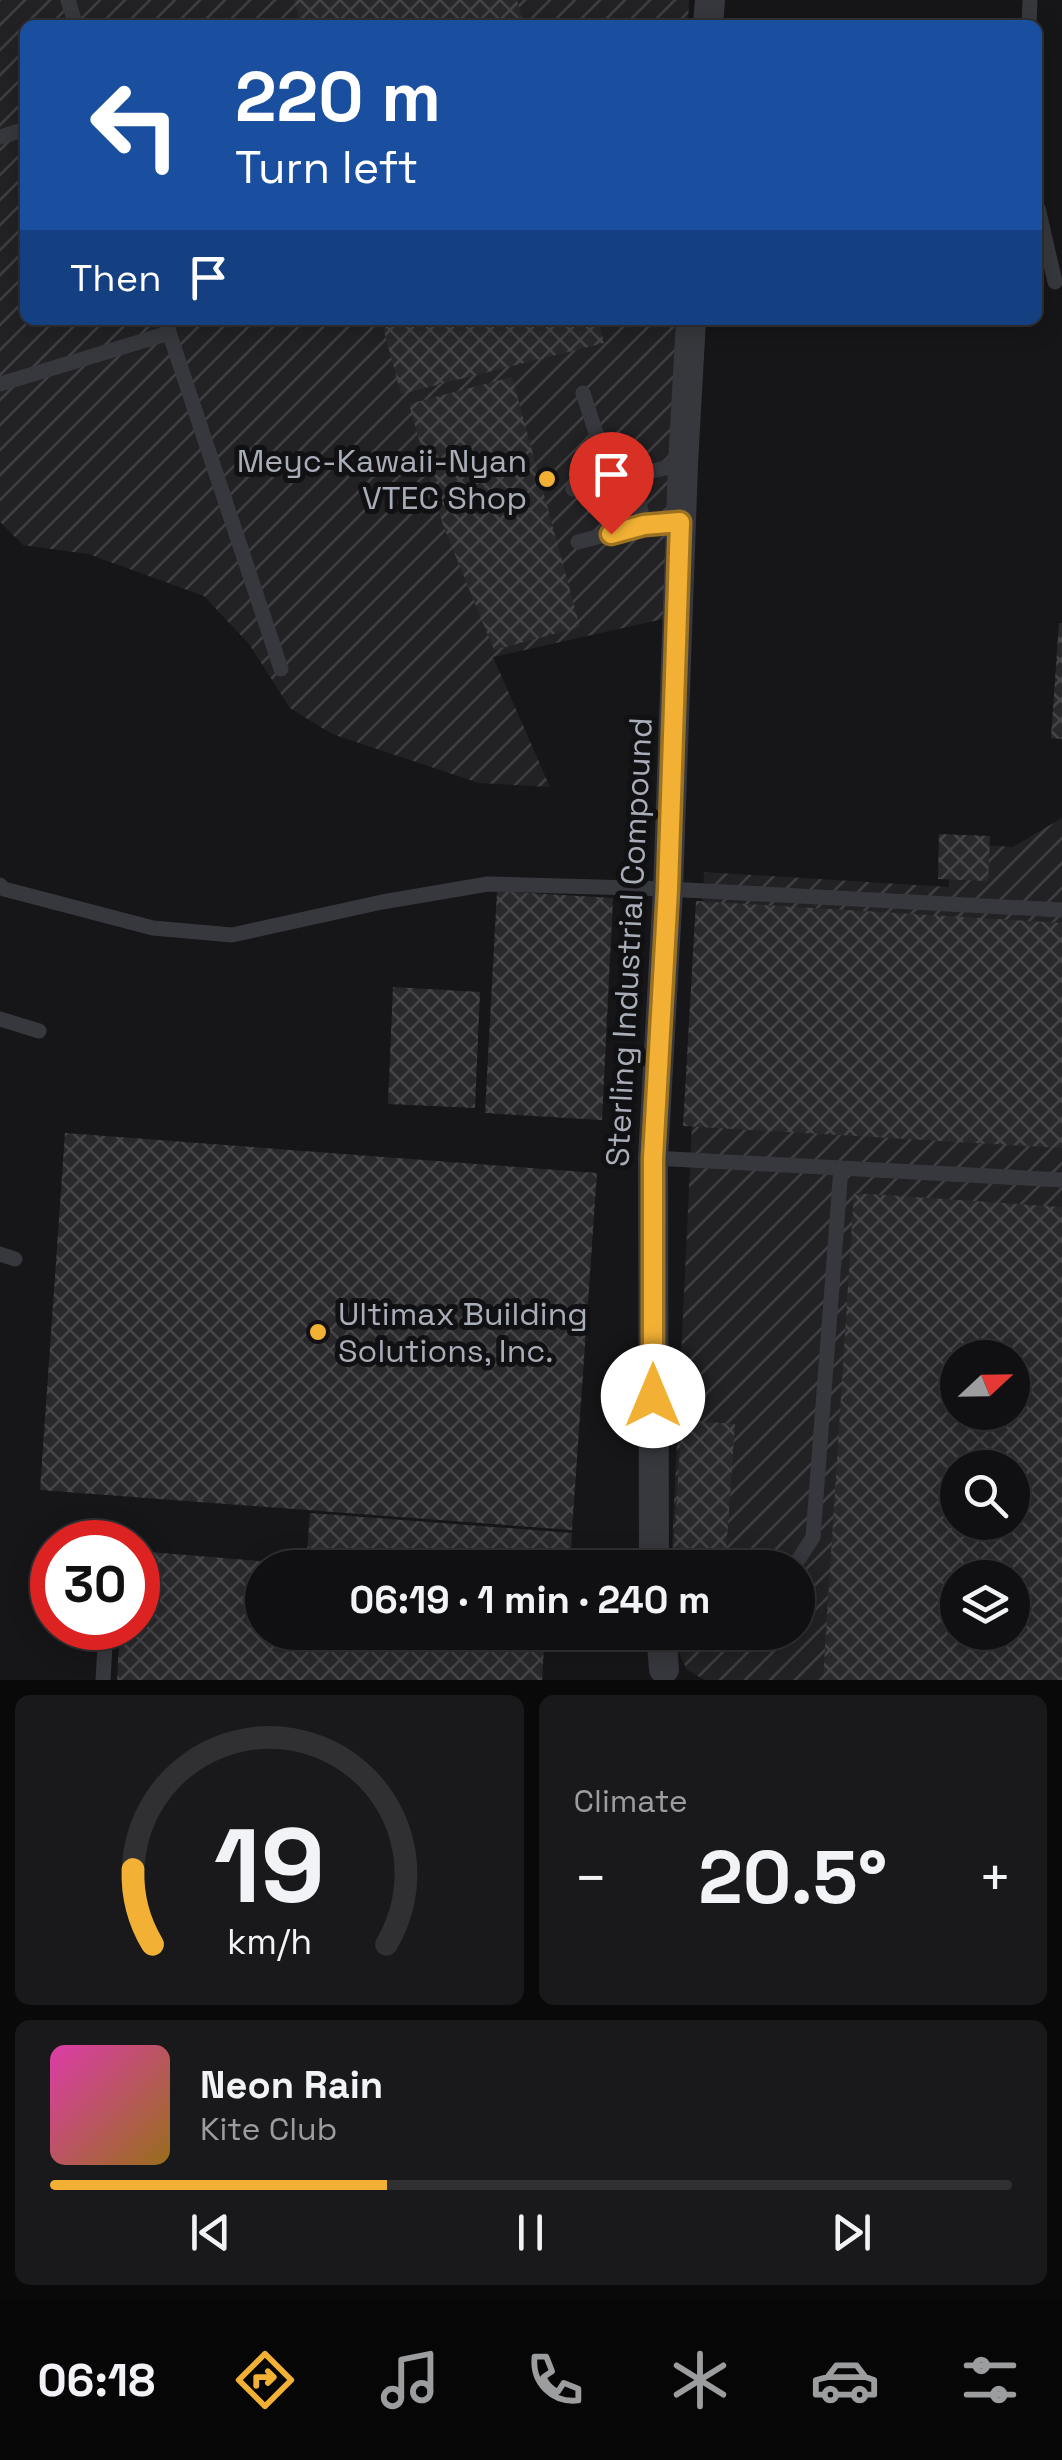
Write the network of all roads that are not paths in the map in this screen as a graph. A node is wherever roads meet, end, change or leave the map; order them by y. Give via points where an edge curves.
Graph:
1 (1042, 224) edge
2 (1056, 282) dead end
3 (691, 325) edge
4 (167, 326) edge
5 (0, 384) edge
6 (583, 393) dead end
7 (683, 464) junction
8 (633, 474) junction
9 (611, 479) junction
10 (572, 488) dead end
11 (680, 522) junction
12 (644, 525) junction
13 (578, 542) dead end
14 (282, 669) dead end
15 (2, 889) edge
16 (668, 889) junction
17 (1062, 910) edge
18 (0, 1018) edge
19 (39, 1031) dead end
20 (653, 1158) junction
21 (841, 1168) junction
22 (1062, 1180) edge
23 (654, 1550) edge
24 (805, 1550) edge
25 (105, 1650) edge
26 (664, 1650) edge
27 (666, 1676) edge
28 (103, 1680) edge

1 - 2 lane
3 - 7 street, Sterling Industrial Compound
4 - 5 lane
4 - 14 lane
6 - 9 lane
7 - 8 lane
7 - 11 street, Sterling Industrial Compound
8 - 9 lane
8 - 12 lane
9 - 10 lane
11 - 12 lane
11 - 16 street, Sterling Industrial Compound
12 - 13 lane
15 - 16 lane via 154,928 232,935 488,884
16 - 17 lane
16 - 20 street, Sterling Industrial Compound
18 - 19 lane
20 - 21 lane
20 - 23 street, Sterling Industrial Compound
21 - 22 lane
21 - 24 lane via 813,1537
25 - 28 lane
26 - 27 street

